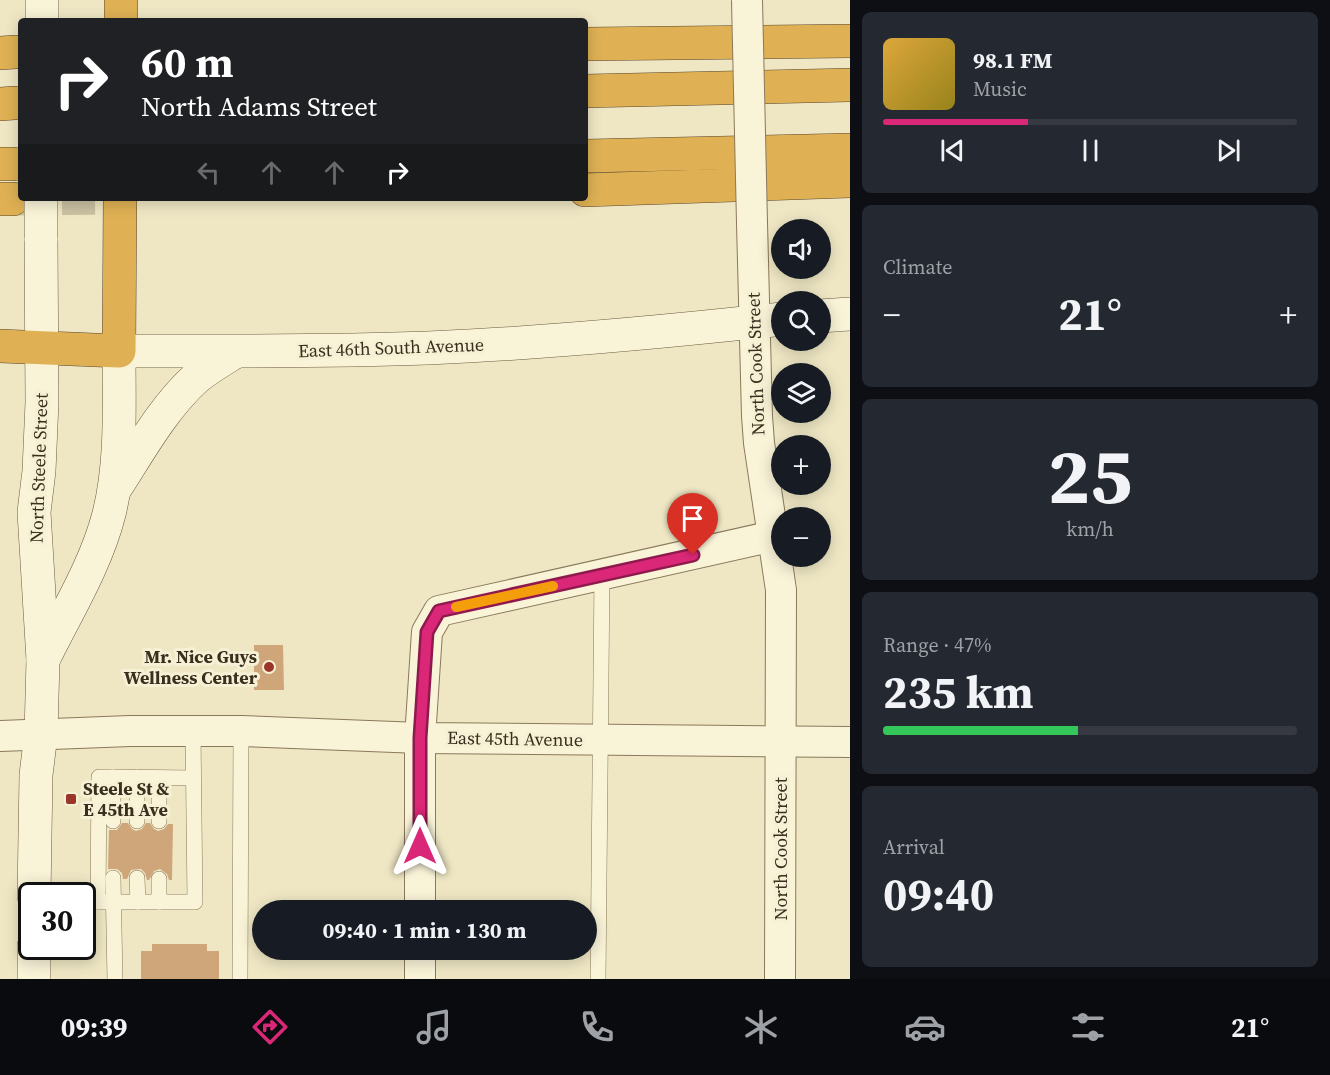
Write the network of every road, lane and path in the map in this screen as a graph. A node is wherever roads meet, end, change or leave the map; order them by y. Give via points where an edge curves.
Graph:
1 (122, 0) edge
2 (747, 0) edge
3 (121, 18) edge
4 (850, 41) edge
5 (588, 44) edge
6 (850, 85) edge
7 (588, 91) edge
8 (850, 150) edge
9 (588, 156) edge
10 (850, 181) edge
11 (588, 190) edge
12 (20, 201) edge
13 (120, 201) edge
14 (850, 314) edge
15 (831, 315) edge
16 (768, 321) edge
17 (0, 346) edge
18 (40, 347) junction
19 (119, 351) junction
20 (235, 352) junction
21 (114, 491) junction
22 (771, 522) edge
23 (771, 536) edge
24 (778, 567) edge
25 (602, 575) junction
26 (43, 660) junction
27 (193, 731) junction
28 (241, 731) junction
29 (41, 734) junction
30 (0, 736) edge
31 (420, 738) junction
32 (599, 740) junction
33 (782, 742) junction
34 (850, 742) edge
35 (113, 777) junction
36 (137, 777) junction
37 (159, 778) junction
38 (193, 778) junction
39 (113, 821) dead end
40 (137, 821) dead end
41 (159, 821) dead end
42 (113, 878) dead end
43 (137, 878) dead end
44 (159, 879) dead end
45 (34, 882) edge
46 (96, 898) edge
47 (420, 900) edge
48 (106, 902) junction
49 (138, 902) junction
50 (159, 902) junction
51 (34, 960) edge
52 (420, 960) edge
53 (34, 979) edge
54 (115, 979) edge
55 (240, 979) edge
56 (420, 979) edge
57 (598, 979) edge
58 (780, 979) edge

1 - 3 highway
2 - 16 street, North Cook Street, bridge via 752,223
4 - 5 highway
6 - 7 highway
8 - 9 highway
10 - 11 highway
12 - 18 main road, North Steele Street, bridge via 41,238
13 - 19 highway
14 - 15 main road
16 - 20 main road, East 46th South Avenue via 519,343
16 - 22 street, North Cook Street via 757,425
17 - 18 highway, East 46th South Avenue
18 - 19 highway, East 46th South Avenue
18 - 26 main road, North Steele Street via 41,435 34,512
19 - 20 main road, East 46th South Avenue
19 - 21 main road, North Steele Street
20 - 21 main road via 197,378 172,405
21 - 26 main road, North Steele Street via 92,561
23 - 25 street
24 - 33 street, North Cook Street
25 - 31 street via 439,611 427,632
25 - 32 lane
26 - 29 main road, North Steele Street
27 - 28 street, East 45th Avenue
27 - 29 street, East 45th Avenue
27 - 38 lane
28 - 31 street, East 45th Avenue
28 - 55 lane
29 - 30 street, East 45th Avenue
29 - 45 main road, North Steele Street via 36,775
31 - 32 street, East 45th Avenue
31 - 47 street
32 - 33 street, East 45th Avenue
32 - 57 lane
33 - 34 street, East 45th Avenue
33 - 58 street, North Cook Street
35 - 36 lane
35 - 39 lane
35 - 48 lane via 99,777
36 - 37 lane
36 - 40 lane
37 - 38 lane
37 - 41 lane
38 - 50 lane via 195,902
42 - 48 lane
43 - 49 lane
44 - 50 lane
46 - 48 lane
48 - 49 lane
48 - 54 lane
49 - 50 lane
51 - 53 main road
52 - 56 street

